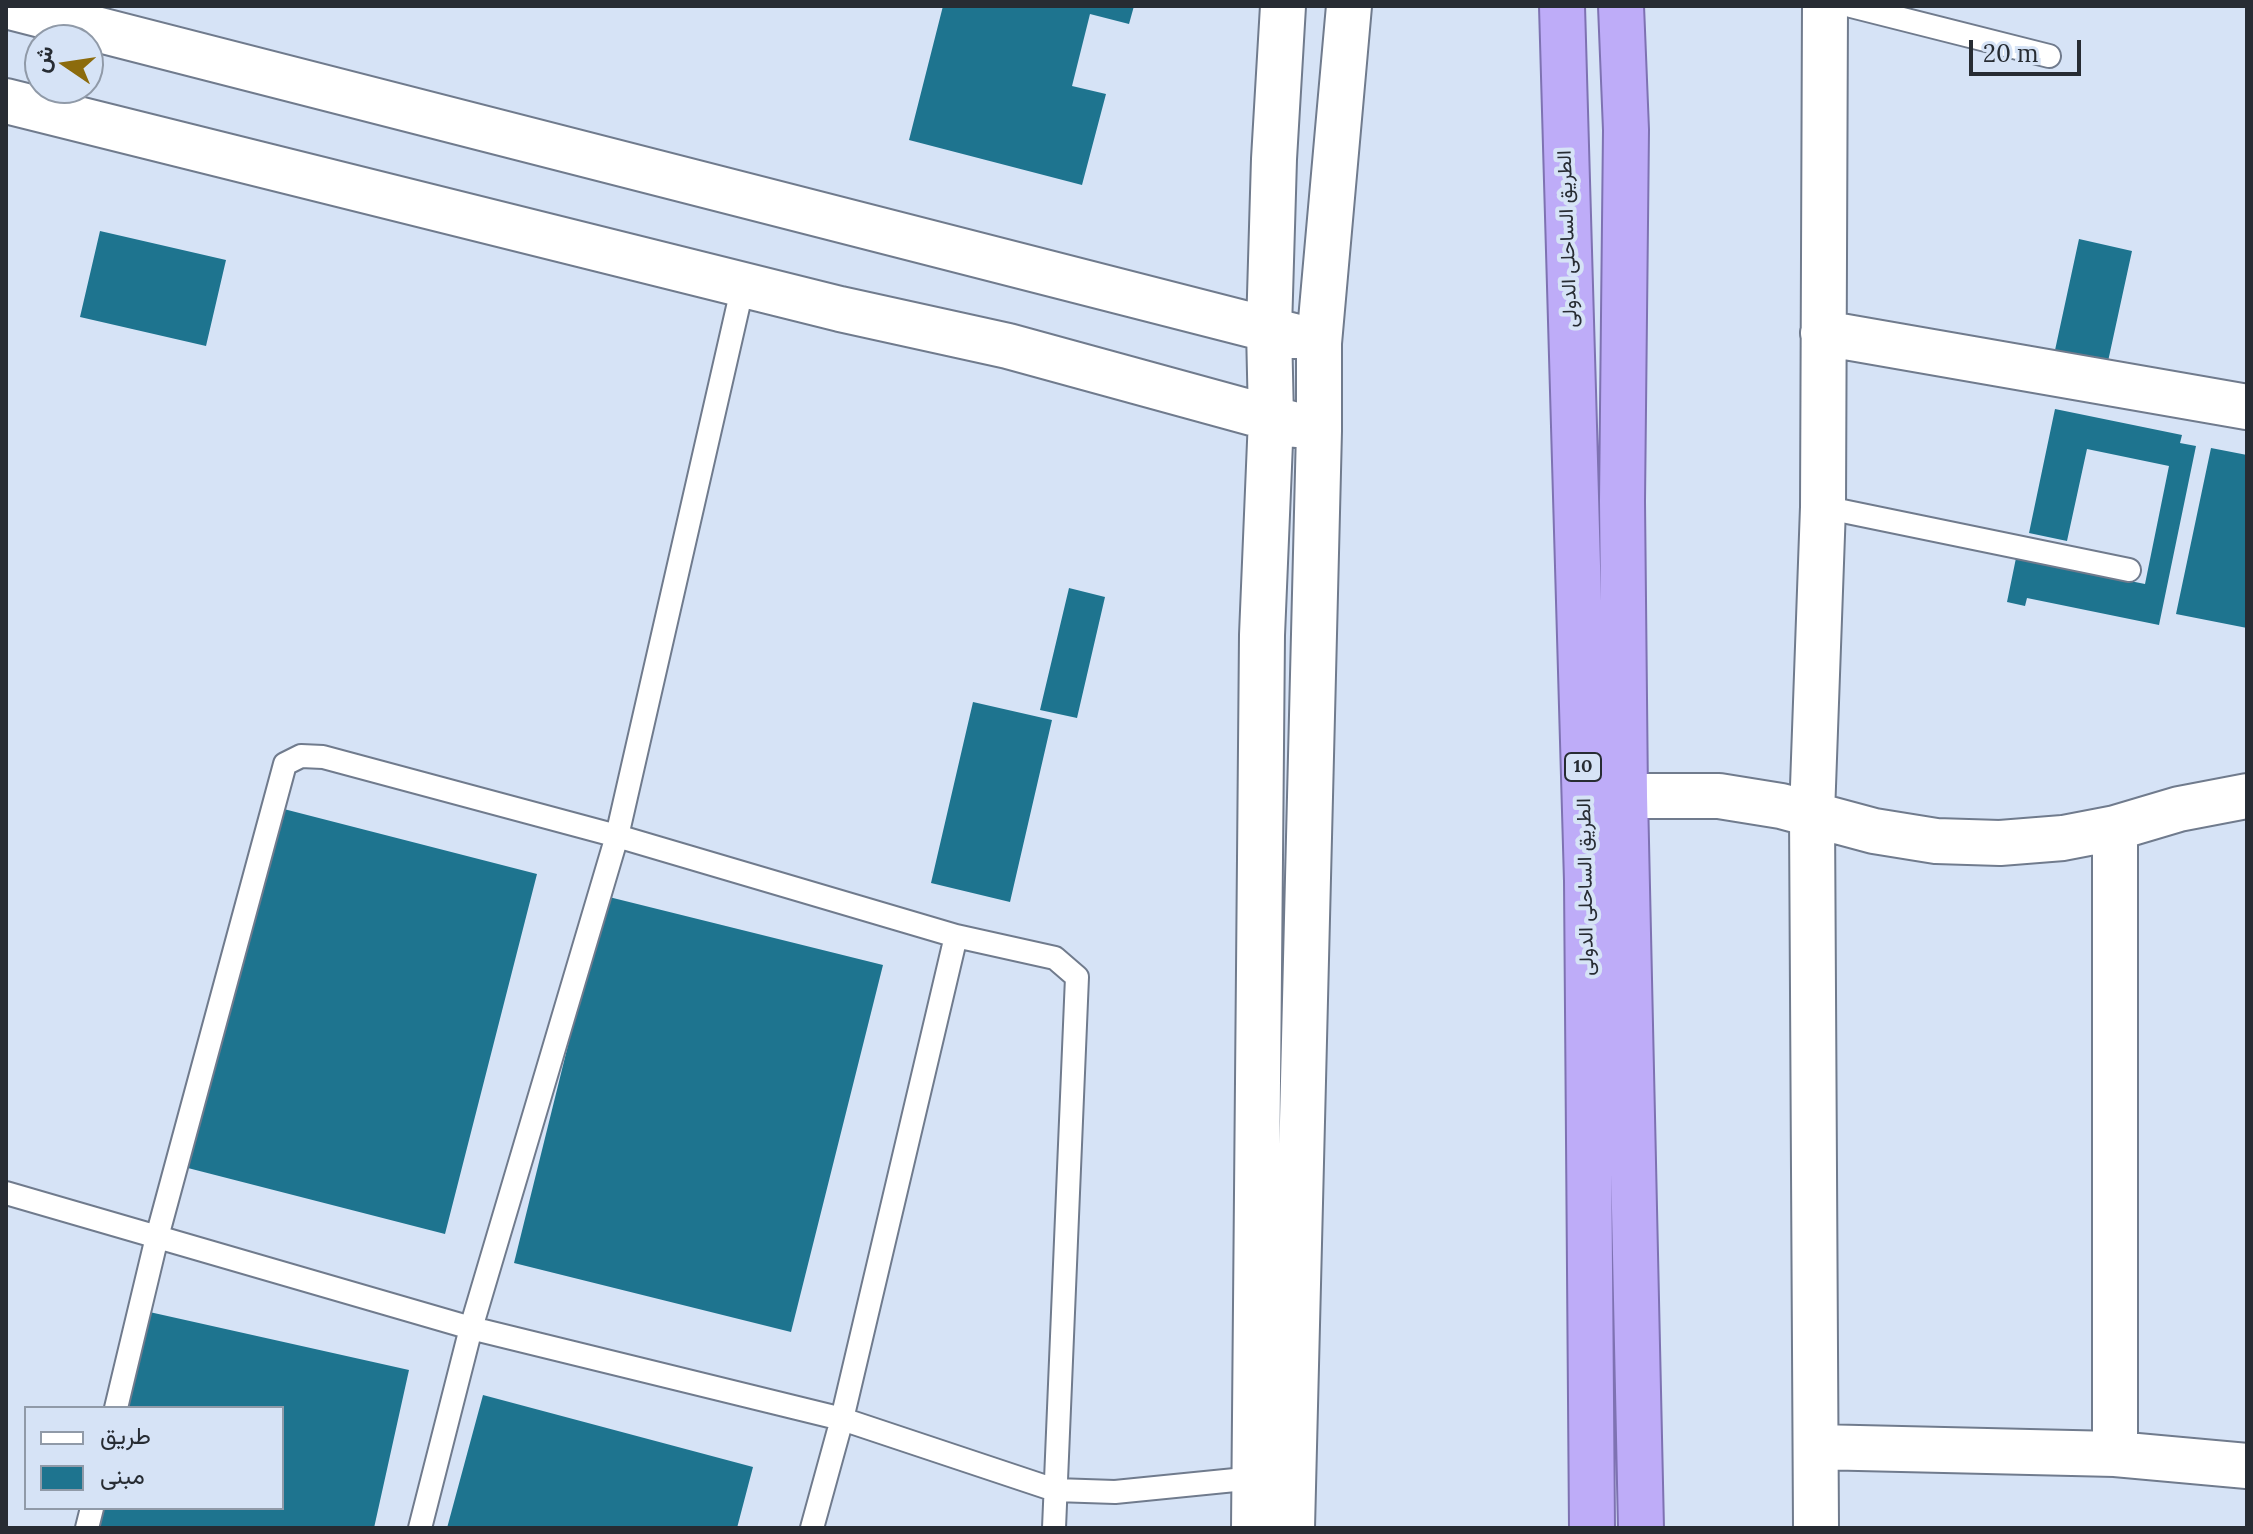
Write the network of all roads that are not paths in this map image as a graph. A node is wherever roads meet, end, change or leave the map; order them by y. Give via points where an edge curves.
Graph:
1 (7, 6) edge
2 (1283, 6) edge
3 (1349, 6) edge
4 (1562, 6) edge
5 (1621, 6) edge
6 (1825, 6) edge
7 (1851, 6) edge
8 (6, 14) edge
9 (2049, 56) dead end
10 (6, 101) edge
11 (743, 285) junction
12 (1269, 329) junction
13 (1823, 333) junction
14 (1319, 343) junction
15 (2247, 407) edge
16 (1271, 418) junction
17 (1319, 431) junction
18 (1823, 507) junction
19 (2129, 570) dead end
20 (1625, 796) junction
21 (2247, 796) edge
22 (1812, 814) junction
23 (2115, 828) junction
24 (617, 836) junction
25 (956, 936) junction
26 (6, 1193) edge
27 (157, 1237) junction
28 (471, 1328) junction
29 (116, 1406) edge
30 (842, 1419) junction
31 (1816, 1447) junction
32 (2115, 1454) junction
33 (2247, 1466) edge
34 (1255, 1478) junction
35 (1055, 1490) junction
36 (420, 1528) edge
37 (812, 1528) edge
38 (1054, 1528) edge
39 (1254, 1528) edge
40 (1292, 1528) edge
41 (1592, 1528) edge
42 (1641, 1528) edge
43 (1816, 1528) edge

1 - 8 street
1 - 12 street
2 - 12 street
3 - 14 street
4 - 41 highway, الطريق الساحلى الدولى / 10 via 1587,881
5 - 20 highway, الطريق الساحلى الدولى / 10 via 1626,130
6 - 13 street
7 - 9 lane
10 - 11 street
11 - 16 street via 1008,346
11 - 24 lane
12 - 14 street
12 - 16 street
13 - 15 street
13 - 18 street
14 - 17 street
16 - 17 street
16 - 34 street via 1262,635
17 - 40 street
18 - 19 lane
18 - 22 street
20 - 22 street via 1719,796
20 - 42 highway, الطريق الساحلى الدولى / 10
21 - 23 street
22 - 23 street via 1936,841 2000,843
22 - 31 street
23 - 32 street
24 - 25 lane
24 - 27 lane via 323,757 301,756 285,764
24 - 28 lane
25 - 30 lane
25 - 35 lane via 1055,958 1077,977
26 - 27 lane
27 - 28 lane
27 - 29 lane
28 - 30 lane
28 - 36 lane
30 - 35 lane
30 - 37 lane
31 - 32 street
31 - 43 street
32 - 33 street
34 - 35 lane via 1115,1492
34 - 39 street
35 - 38 lane

